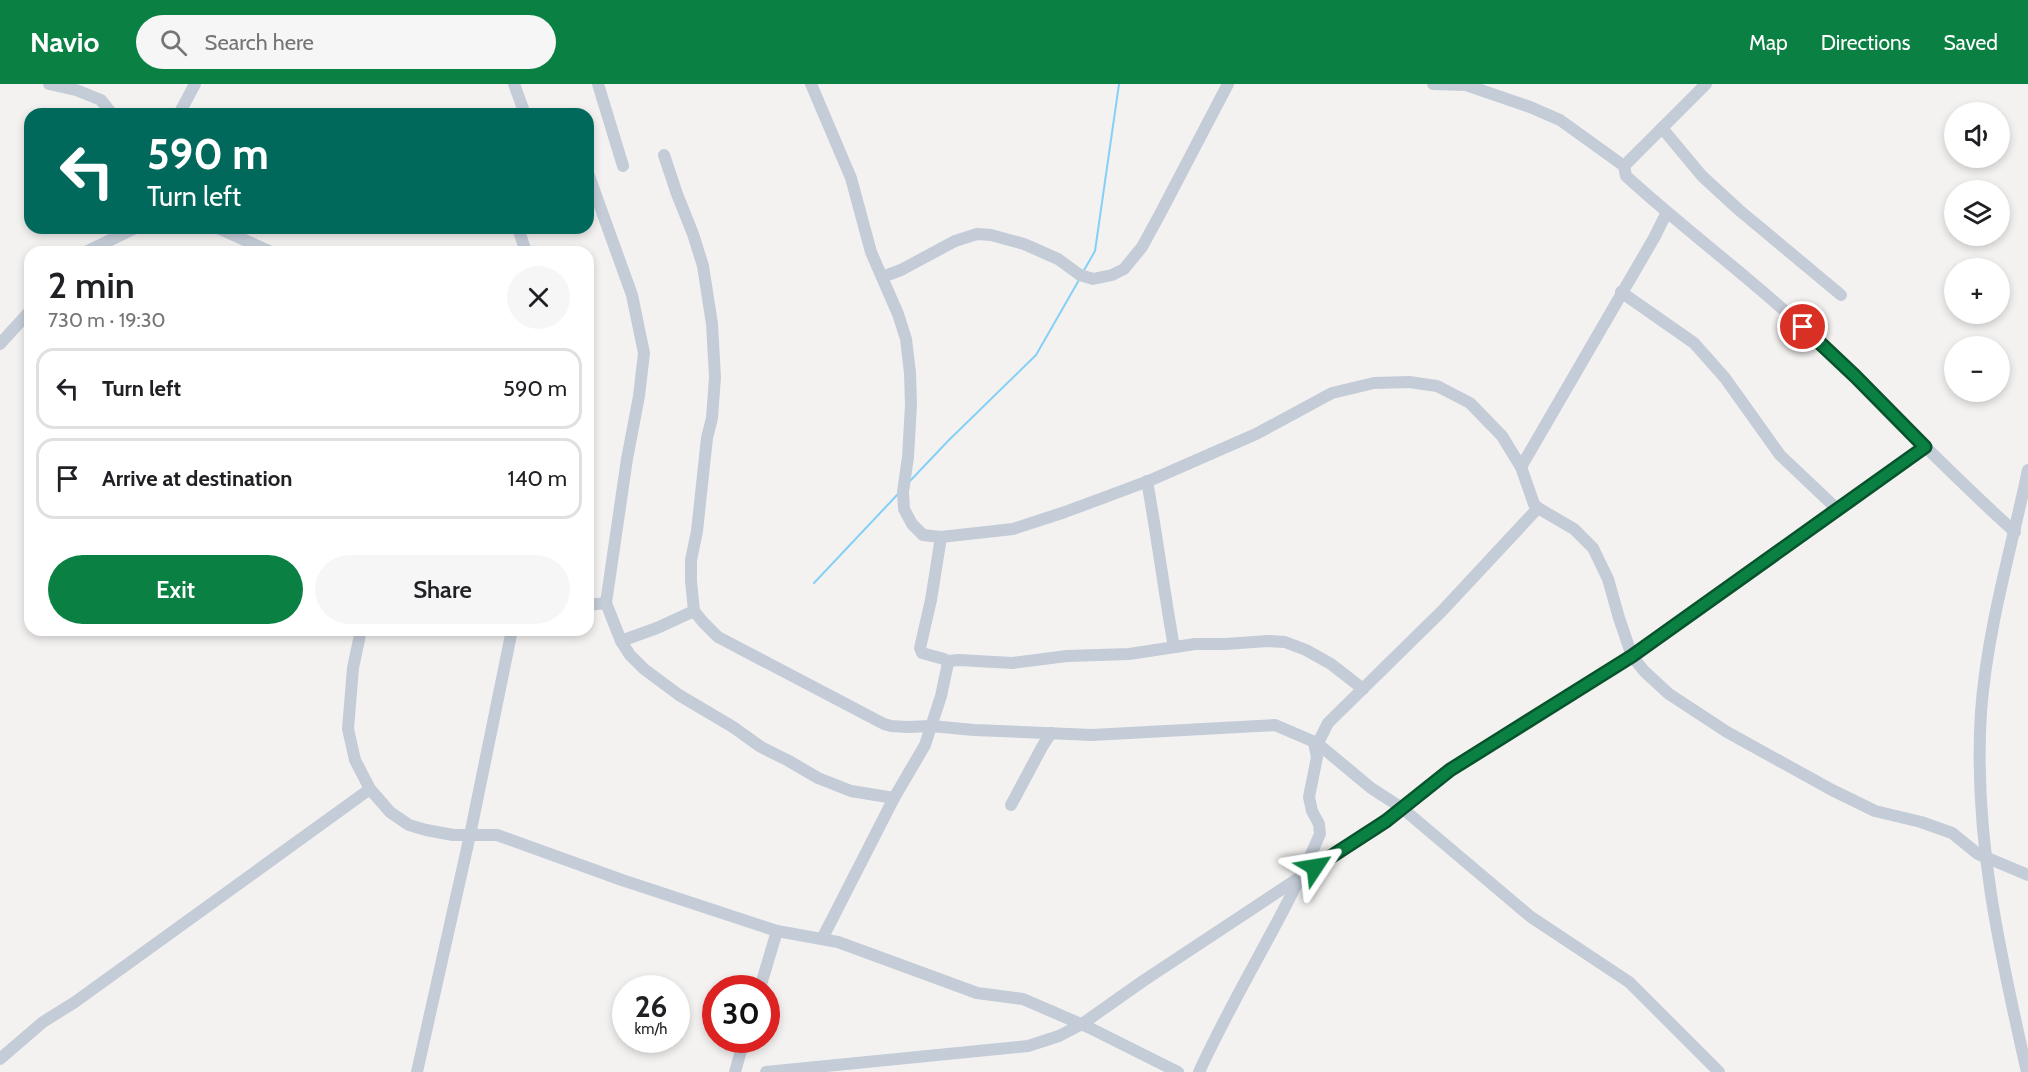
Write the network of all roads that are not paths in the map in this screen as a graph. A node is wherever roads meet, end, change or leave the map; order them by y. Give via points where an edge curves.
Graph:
1 (49, 84) edge
2 (195, 84) edge
3 (514, 84) edge
4 (598, 84) edge
5 (811, 84) edge
6 (1228, 84) edge
7 (1433, 84) edge
8 (1706, 84) edge
9 (107, 108) edge
10 (182, 108) edge
11 (523, 108) edge
12 (1662, 128) junction
13 (664, 155) dead end
14 (623, 166) dead end
15 (1624, 166) junction
16 (594, 190) edge
17 (1667, 212) junction
18 (123, 234) edge
19 (231, 234) edge
20 (98, 246) edge
21 (258, 246) edge
22 (882, 277) junction
23 (1621, 292) junction
24 (1841, 295) dead end
25 (24, 317) edge
26 (0, 344) edge
27 (1925, 447) junction
28 (1521, 467) junction
29 (2028, 470) edge
30 (1147, 481) junction
31 (1538, 508) junction
32 (1837, 509) junction
33 (2015, 532) junction
34 (941, 537) junction
35 (606, 603) junction
36 (594, 604) edge
37 (694, 610) junction
38 (360, 636) edge
39 (511, 636) edge
40 (621, 641) junction
41 (1174, 647) junction
42 (1632, 656) junction
43 (947, 661) junction
44 (1363, 689) junction
45 (931, 726) junction
46 (1051, 733) junction
47 (1315, 743) junction
48 (370, 789) junction
49 (894, 798) junction
50 (1011, 805) dead end
51 (1402, 808) junction
52 (470, 835) junction
53 (1986, 858) junction
54 (2028, 874) edge
55 (1298, 879) junction
56 (777, 931) junction
57 (822, 939) junction
58 (764, 975) edge
59 (1082, 1024) junction
60 (740, 1053) edge
61 (0, 1059) edge
62 (854, 1068) edge
63 (417, 1072) edge
64 (735, 1072) edge
65 (766, 1072) edge
66 (1178, 1072) edge
67 (1199, 1072) edge
68 (1719, 1072) edge
69 (2027, 1072) edge

1 - 9 street via 101,100
2 - 10 street
3 - 11 street
4 - 14 street
5 - 22 street via 851,178 871,252
6 - 22 street via 1142,247 1124,269 1112,276 1093,279 1024,244 977,234
7 - 15 street via 1466,85 1530,107 1560,120
8 - 12 street
12 - 15 street
12 - 24 street via 1702,176
13 - 37 street via 703,266 712,324 712,418 691,560
15 - 17 street via 1626,176
16 - 35 street via 632,295 644,353
17 - 23 street
17 - 27 street via 1803,327
18 - 20 street
19 - 21 street
22 - 34 street via 906,339 910,373 904,509 923,535
23 - 28 street
23 - 32 street via 1694,343 1725,378 1780,454
25 - 26 street
27 - 32 street
27 - 33 street
28 - 30 street via 1502,436 1470,403 1437,386 1374,383 1332,393 1256,434
28 - 31 street
29 - 33 street
30 - 34 street via 1013,529
30 - 41 street
31 - 42 street via 1574,529 1593,548 1608,579
31 - 44 street
32 - 42 street
33 - 53 street via 1988,648 1981,712
34 - 43 street via 920,648 922,653
35 - 36 street
35 - 40 street
37 - 40 street
37 - 45 street via 718,637 875,720 891,726
38 - 48 street via 348,729 355,760
39 - 52 street
40 - 49 street via 630,655 679,695 761,747 851,791
41 - 43 street via 1012,663
41 - 44 street via 1285,642 1330,664
42 - 51 street via 1450,770
42 - 53 street via 1669,694 1726,732 1875,811 1952,833
43 - 45 street
44 - 47 street via 1328,723
45 - 46 street
45 - 49 street via 925,745
46 - 47 street via 1132,734 1275,725
46 - 50 street
47 - 51 street
47 - 55 street via 1317,757 1309,797 1320,834
48 - 52 street via 390,812 409,825
48 - 61 street via 43,1022
49 - 57 street
51 - 55 street
51 - 68 street via 1531,917 1629,982
52 - 56 street via 497,835
52 - 63 street
53 - 54 street
53 - 69 street via 1998,945
55 - 59 street
55 - 67 street
56 - 57 street
56 - 58 street
57 - 59 street via 977,993 1023,999
59 - 62 street via 1028,1046
59 - 66 street
60 - 64 street
62 - 65 street

